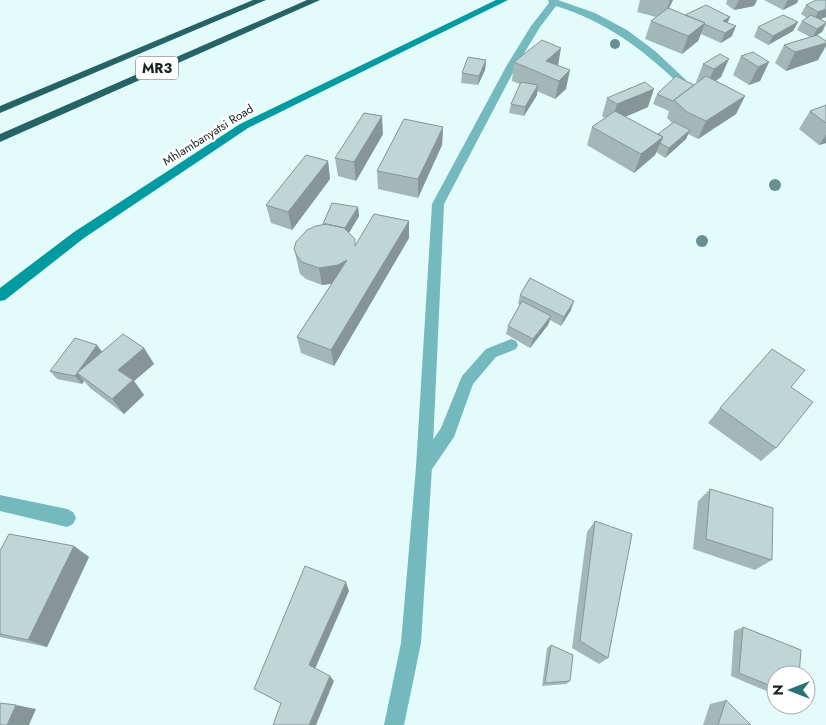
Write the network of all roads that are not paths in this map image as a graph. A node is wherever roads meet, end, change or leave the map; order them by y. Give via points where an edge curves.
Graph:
1 (261, 0) edge
2 (314, 0) edge
3 (503, 0) edge
4 (554, 2) edge
5 (680, 80) edge
6 (0, 110) edge
7 (0, 138) edge
8 (0, 296) edge
9 (511, 345) dead end
10 (424, 467) junction
11 (0, 503) edge
12 (67, 518) dead end
13 (394, 725) edge

1 - 6 highway, MR3
2 - 7 highway, MR3
3 - 8 main road, Mhlambanyatsi Road via 244,126 79,235
4 - 5 street via 613,25 641,44
4 - 10 street via 512,65 438,204
9 - 10 street via 491,352 467,381 448,432
10 - 13 street via 411,642
11 - 12 street

